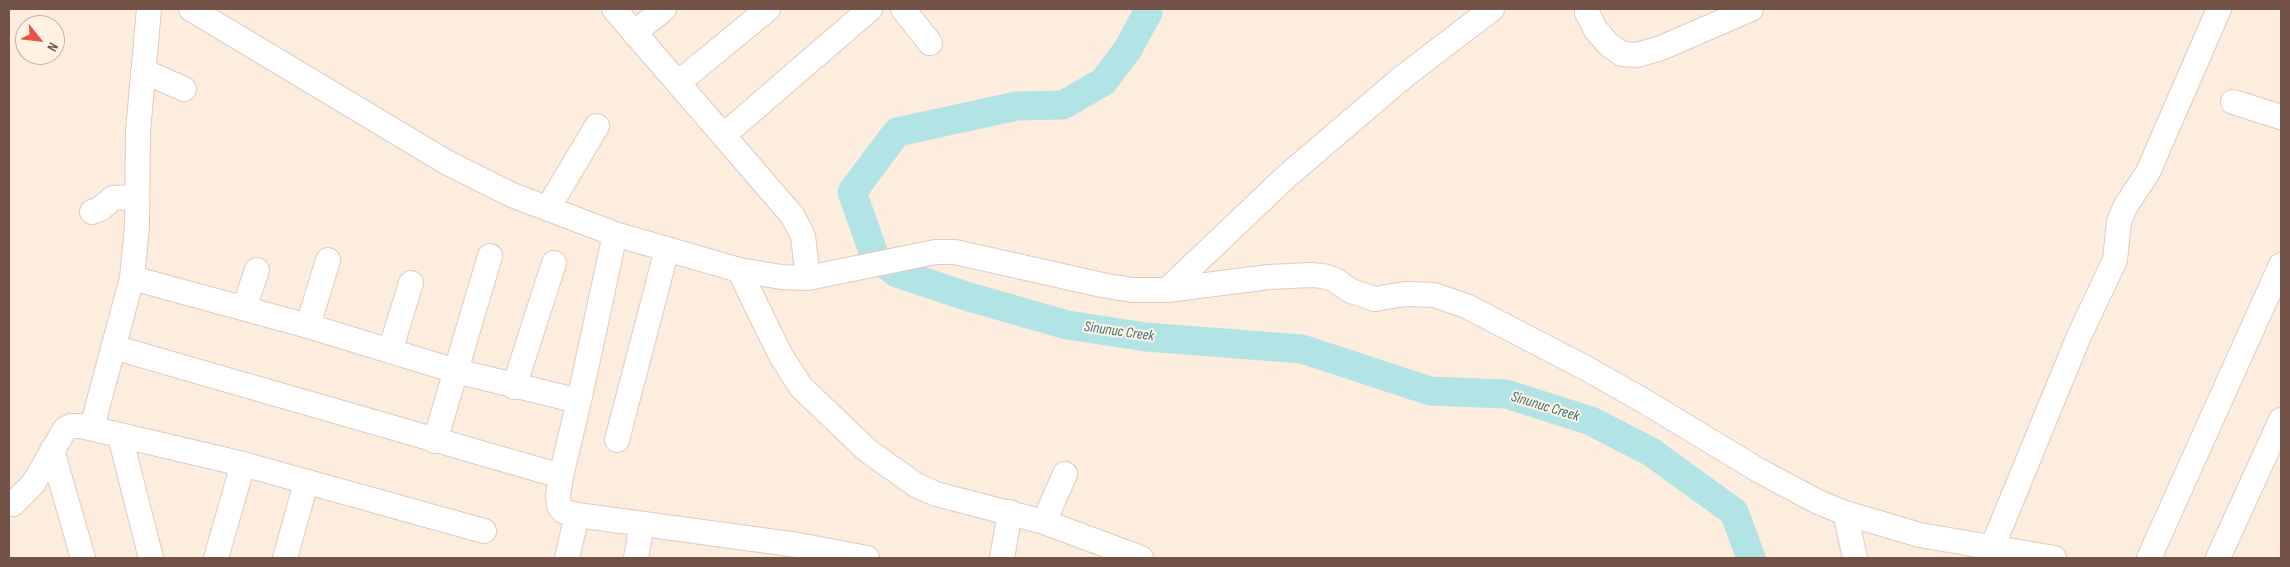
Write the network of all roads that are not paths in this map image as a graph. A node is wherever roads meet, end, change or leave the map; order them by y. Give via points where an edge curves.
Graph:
1 (149, 9) edge
2 (191, 9) edge
3 (614, 9) edge
4 (664, 9) edge
5 (768, 9) edge
6 (870, 9) edge
7 (903, 9) edge
8 (1492, 9) edge
9 (1752, 9) edge
10 (2219, 9) edge
11 (1589, 10) edge
12 (634, 33) junction
13 (930, 43) dead end
14 (143, 71) junction
15 (679, 82) junction
16 (184, 89) dead end
17 (2233, 102) dead end
18 (2281, 117) edge
19 (597, 126) dead end
20 (724, 135) junction
21 (136, 198) junction
22 (548, 208) junction
23 (92, 212) dead end
24 (615, 234) junction
25 (667, 249) junction
26 (490, 256) dead end
27 (328, 260) dead end
28 (554, 263) dead end
29 (2281, 265) edge
30 (258, 270) dead end
31 (739, 270) junction
32 (132, 278) junction
33 (808, 278) junction
34 (411, 283) dead end
35 (1167, 290) junction
36 (244, 308) junction
37 (308, 326) junction
38 (113, 347) junction
39 (390, 351) junction
40 (456, 371) junction
41 (514, 387) junction
42 (579, 401) junction
43 (2281, 420) edge
44 (92, 427) junction
45 (120, 436) junction
46 (617, 440) dead end
47 (435, 441) junction
48 (52, 450) junction
49 (243, 464) junction
50 (1065, 474) dead end
51 (561, 476) junction
52 (306, 483) junction
53 (13, 504) dead end
54 (1010, 512) junction
55 (1845, 512) junction
56 (577, 515) junction
57 (1044, 522) junction
58 (642, 524) junction
59 (484, 531) dead end
60 (1992, 548) junction
61 (797, 552) edge
62 (83, 558) edge
63 (150, 558) edge
64 (216, 558) edge
65 (285, 558) edge
66 (567, 558) edge
67 (636, 558) edge
68 (867, 558) edge
69 (1002, 558) edge
70 (1141, 558) edge
71 (1855, 558) edge
72 (2054, 558) edge
73 (2148, 558) edge
74 (2218, 558) edge

1 - 14 street
2 - 22 street via 446,162 512,195
3 - 12 street
4 - 12 street
5 - 15 street
6 - 20 street
7 - 13 street
8 - 35 street via 1403,77 1288,175
9 - 11 street via 1638,55 1622,54 1608,44 1596,30
10 - 60 street via 2148,172 2125,207 2119,222 2115,260 2079,336
12 - 15 street
14 - 16 street
14 - 21 street
15 - 20 street
17 - 18 street
19 - 22 street
20 - 33 street via 792,215 803,236
21 - 23 street via 113,198
21 - 32 street
22 - 24 street
24 - 25 street
24 - 42 street
25 - 31 street
25 - 46 street
26 - 40 street
27 - 37 street
28 - 41 street
29 - 73 street
30 - 36 street
31 - 33 street via 781,278
31 - 54 street via 781,356 802,387 868,451 916,485 936,494
32 - 36 street
32 - 38 street
33 - 35 street via 935,252 955,252 1102,285 1132,290
34 - 39 street
35 - 55 street via 1311,275 1335,280 1356,294 1375,299 1405,294 1434,295 1451,300 1584,367 1758,470 1818,502
36 - 37 street
37 - 39 street
38 - 44 street
38 - 47 street
39 - 40 street
40 - 41 street
40 - 47 street
41 - 42 street
42 - 51 street
43 - 74 street
44 - 45 street
44 - 48 street via 71,426 65,429
45 - 49 street
45 - 63 street
47 - 51 street
48 - 53 street via 33,484
48 - 62 street
49 - 52 street
49 - 64 street
50 - 57 street
51 - 56 street via 559,506 563,511
52 - 59 street
52 - 65 street
54 - 57 street
54 - 69 street
55 - 60 street via 1920,535
55 - 71 street
56 - 58 street
56 - 66 street
57 - 70 street
58 - 61 street
58 - 67 street
60 - 72 street
61 - 68 street

